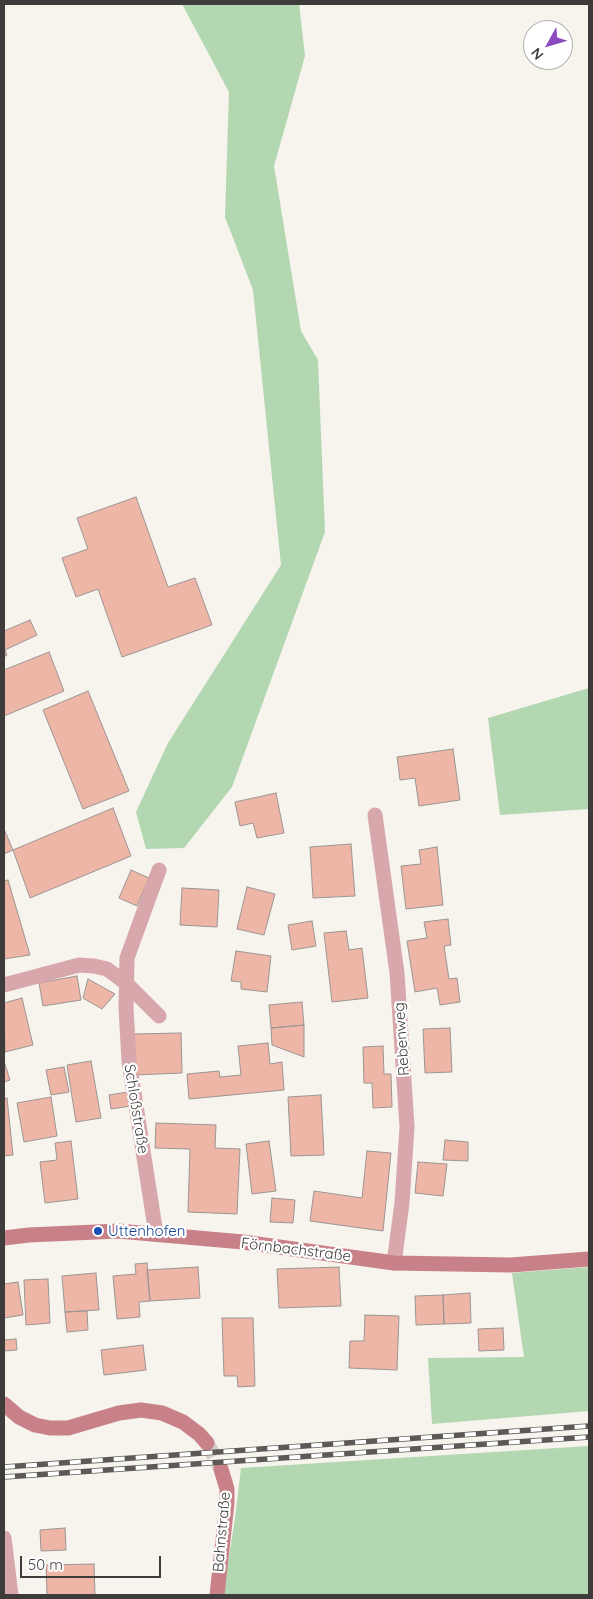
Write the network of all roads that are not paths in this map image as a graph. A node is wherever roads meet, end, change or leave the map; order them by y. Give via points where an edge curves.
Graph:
1 (375, 815) dead end
2 (159, 870) dead end
3 (126, 983) junction
4 (4, 985) edge
5 (160, 1016) dead end
6 (156, 1234) junction
7 (4, 1238) edge
8 (589, 1259) edge
9 (394, 1263) junction
10 (4, 1404) edge
11 (207, 1443) tunnel mouth
12 (222, 1469) tunnel mouth
13 (4, 1538) edge
14 (11, 1595) edge
15 (216, 1595) edge

1 - 9 street, Rebenweg via 397,973 407,1127
2 - 3 street, Schloßstraße via 127,958
3 - 4 street via 107,969 79,965
3 - 5 street
3 - 6 street, Schloßstraße via 129,1061
6 - 7 street, Förnbachstraße via 98,1231
6 - 9 street, Förnbachstraße via 243,1242
8 - 9 street, Förnbachstraße via 511,1265
10 - 11 street via 19,1417 50,1428 68,1428 141,1410 162,1413 183,1422
12 - 15 street, Bahnstraße via 227,1503
13 - 14 street

